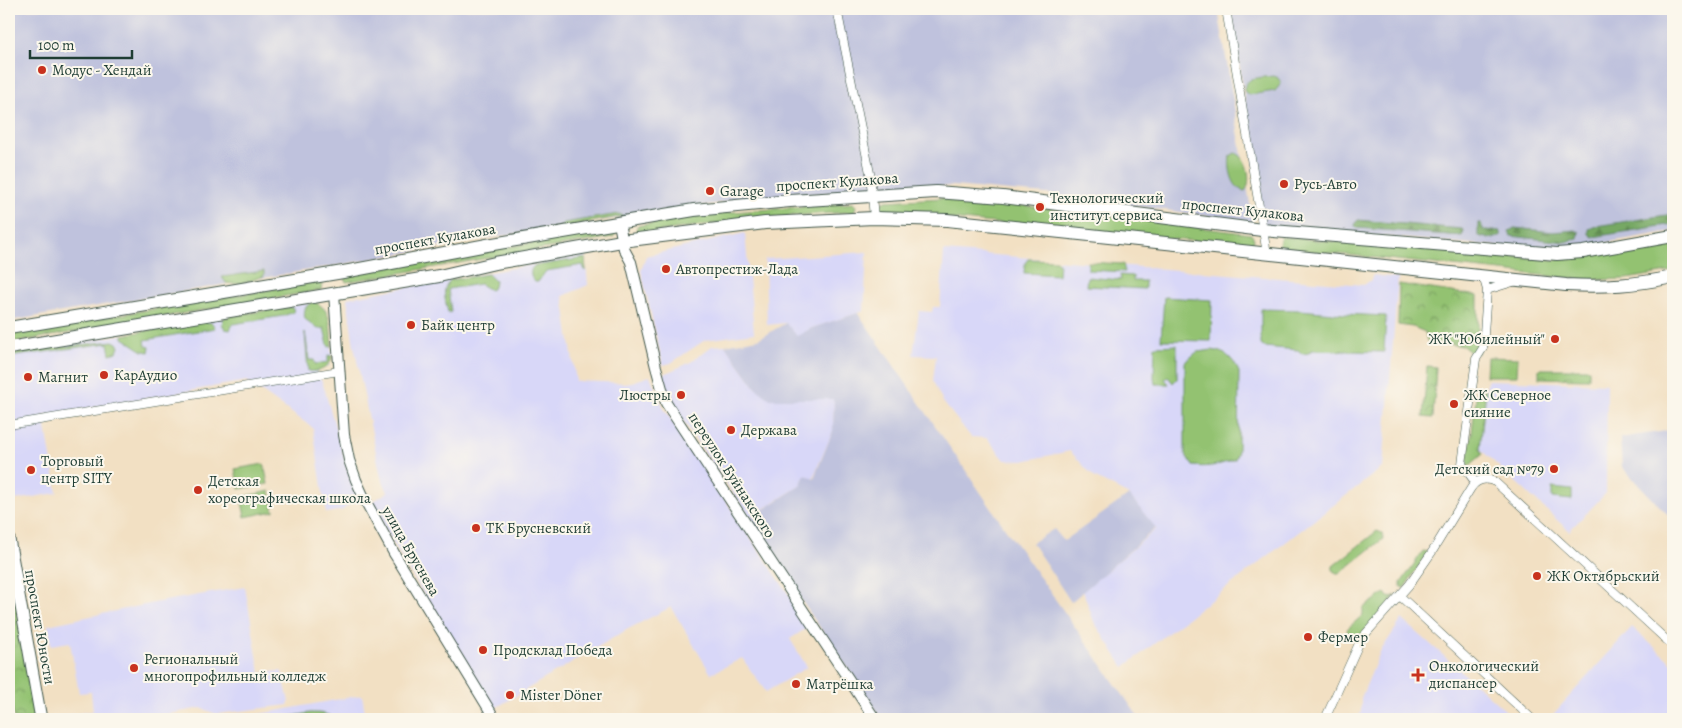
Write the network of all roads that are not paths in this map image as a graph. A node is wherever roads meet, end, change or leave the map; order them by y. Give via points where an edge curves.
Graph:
1 (837, 9) edge
2 (1226, 9) edge
3 (873, 196) junction
4 (874, 218) junction
5 (619, 223) junction
6 (1262, 230) junction
7 (1673, 236) edge
8 (622, 241) junction
9 (1267, 254) junction
10 (332, 274) junction
11 (1482, 276) junction
12 (1673, 277) edge
13 (1519, 280) junction
14 (1487, 290) junction
15 (334, 293) junction
16 (9, 328) edge
17 (9, 348) edge
18 (339, 371) junction
19 (9, 426) edge
20 (1475, 482) junction
21 (9, 539) edge
22 (1400, 596) junction
23 (1673, 646) edge
24 (41, 719) edge
25 (495, 719) edge
26 (876, 719) edge
27 (1325, 719) edge
28 (1532, 719) edge

1 - 3 street
2 - 6 street
3 - 4 street
3 - 5 main road, проспект Кулакова via 723,206
3 - 6 main road, проспект Кулакова via 936,192 1003,197
4 - 8 main road via 765,223
4 - 9 main road via 956,221
5 - 8 street, переулок Буйнакского
5 - 10 main road, проспект Кулакова
6 - 7 main road, проспект Кулакова via 1557,254
6 - 9 street
8 - 15 main road
8 - 26 street, переулок Буйнакского via 631,262 666,403
9 - 11 main road
10 - 15 main road
10 - 16 main road, проспект Кулакова
11 - 13 main road
11 - 14 street
12 - 13 main road via 1634,285 1601,287
13 - 14 street
14 - 20 street via 1483,348 1476,359 1462,464
15 - 17 main road
15 - 18 street, улица Бруснева
18 - 19 street
18 - 25 street, улица Бруснева via 346,448 365,500
20 - 22 street via 1432,552
20 - 23 street via 1489,479 1495,482
21 - 24 main road, проспект Юности
22 - 27 street via 1361,639
22 - 28 street

